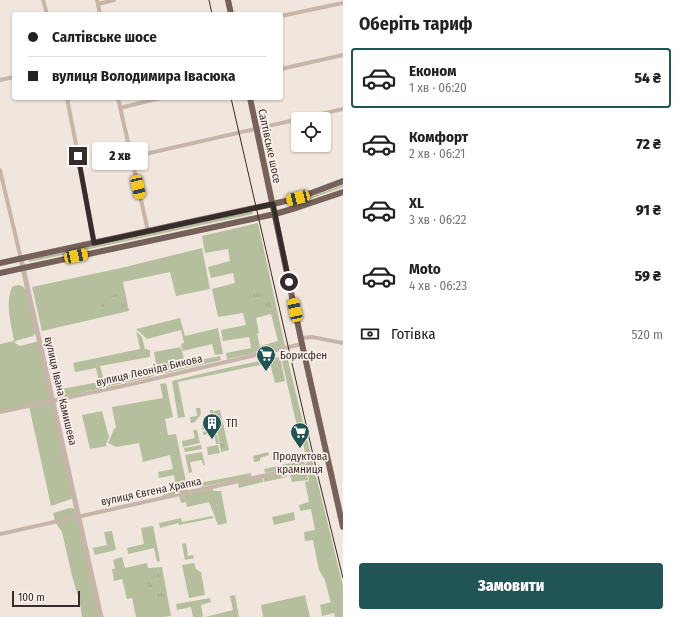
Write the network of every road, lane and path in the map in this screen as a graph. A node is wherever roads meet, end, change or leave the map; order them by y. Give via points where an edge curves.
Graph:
1 (43, 0) edge
2 (114, 0) edge
3 (228, 0) edge
4 (97, 2) edge
5 (343, 3) edge
6 (46, 12) edge
7 (100, 12) edge
8 (231, 12) edge
9 (283, 16) edge
10 (343, 56) edge
11 (283, 70) edge
12 (12, 77) edge
13 (0, 80) edge
14 (67, 100) edge
15 (118, 100) edge
16 (152, 100) edge
17 (250, 100) edge
18 (120, 108) junction
19 (343, 109) edge
20 (256, 128) junction
21 (132, 157) junction
22 (0, 170) edge
23 (343, 181) edge
24 (343, 192) edge
25 (273, 204) junction
26 (275, 214) junction
27 (148, 231) junction
28 (94, 243) junction
29 (21, 259) junction
30 (0, 263) edge
31 (23, 268) junction
32 (0, 273) edge
33 (301, 341) junction
34 (343, 343) edge
35 (52, 401) junction
36 (0, 412) edge
37 (307, 466) dead end
38 (79, 517) junction
39 (343, 527) edge
40 (0, 534) edge
41 (101, 617) edge

1 - 6 street
2 - 4 street
3 - 8 main road
4 - 7 street
5 - 9 street
10 - 11 street
12 - 13 street
14 - 28 street
15 - 18 street
16 - 18 street
17 - 20 main road, Салтівське шосе
18 - 21 street
19 - 20 street
20 - 21 street
20 - 25 main road, Салтівське шосе
21 - 27 street
22 - 29 street, вулиця Івана Камишева
23 - 25 main road via 298,198
24 - 26 main road
25 - 26 main road, Салтівське шосе
25 - 27 main road
26 - 31 main road
26 - 33 main road, Салтівське шосе
27 - 28 main road
28 - 29 main road
29 - 30 main road
29 - 31 street, вулиця Івана Камишева
31 - 32 main road
31 - 35 street, вулиця Івана Камишева
33 - 34 street, вулиця Леоніда Бикова via 312,337
33 - 35 street, вулиця Леоніда Бикова
33 - 39 main road, Салтівське шосе
35 - 36 street, вулиця Леоніда Бикова
35 - 38 street, вулиця Івана Камишева
37 - 38 street, вулиця Євгена Храпка
38 - 40 street, вулиця Євгена Храпка
38 - 41 street, вулиця Івана Камишева

